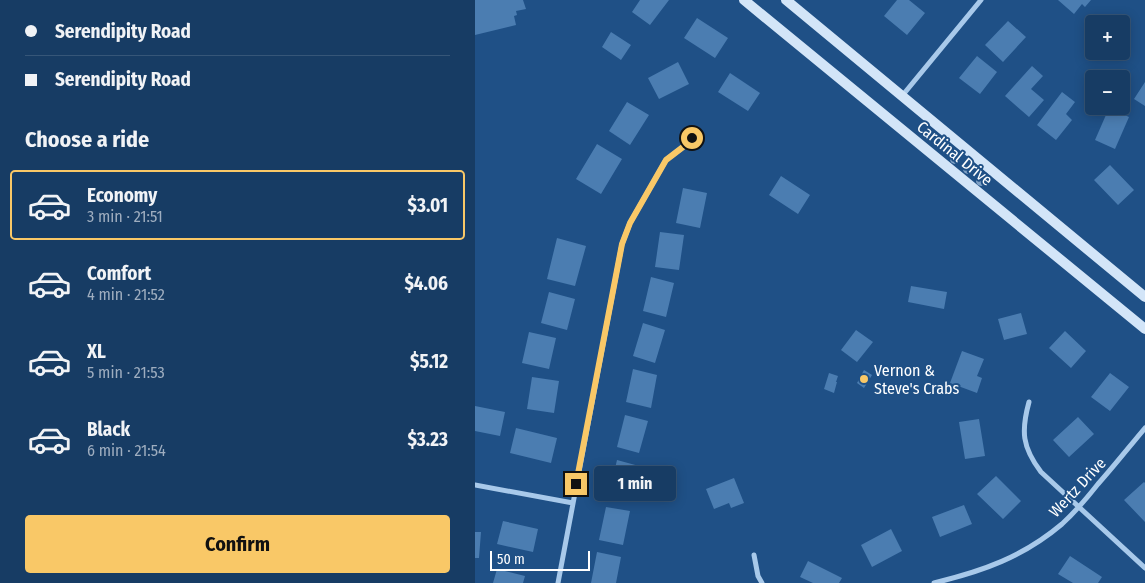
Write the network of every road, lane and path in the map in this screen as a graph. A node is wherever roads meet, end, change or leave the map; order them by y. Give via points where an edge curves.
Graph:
1 (744, 0) edge
2 (786, 0) edge
3 (981, 0) edge
4 (756, 4) edge
5 (902, 96) junction
6 (692, 138) dead end
7 (1145, 297) edge
8 (1145, 329) edge
9 (1029, 402) dead end
10 (1145, 428) edge
11 (475, 485) edge
12 (573, 503) junction
13 (1079, 508) junction
14 (753, 555) dead end
15 (1145, 568) edge
16 (558, 583) edge
17 (762, 583) edge
18 (934, 583) edge

1 - 4 main road, Cardinal Drive
2 - 5 main road, Cardinal Drive
3 - 5 street
4 - 8 main road, Cardinal Drive
5 - 7 main road, Cardinal Drive
6 - 12 street via 666,160 630,223 622,244
9 - 13 street via 1024,433 1032,460
10 - 13 street, Wertz Drive
11 - 12 street
12 - 16 street
13 - 15 street
13 - 18 street, Wertz Drive via 1062,524 1015,556 989,568
14 - 17 street

